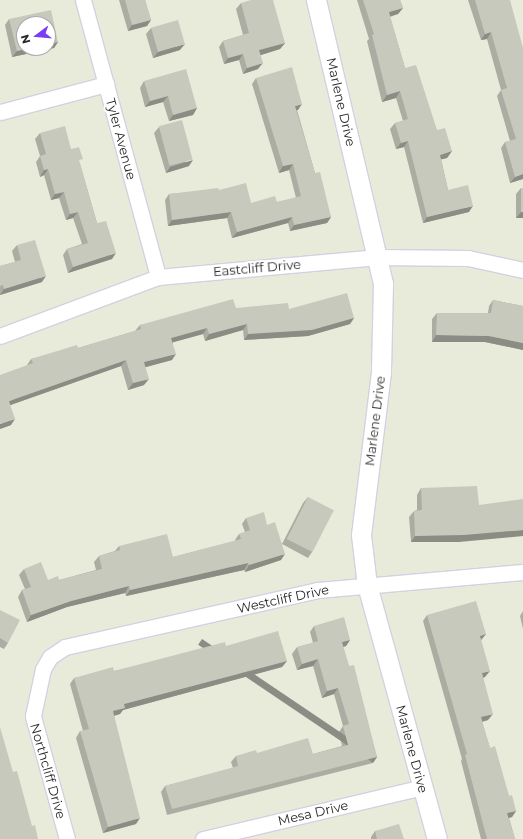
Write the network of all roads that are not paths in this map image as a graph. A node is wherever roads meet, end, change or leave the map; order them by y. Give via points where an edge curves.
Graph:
1 (83, 0) edge
2 (316, 0) edge
3 (106, 84) junction
4 (0, 112) edge
5 (378, 257) junction
6 (523, 270) edge
7 (158, 277) junction
8 (0, 336) edge
9 (523, 572) edge
10 (367, 585) junction
11 (50, 657) joint
12 (423, 787) junction
13 (67, 839) edge
14 (203, 839) edge
15 (437, 839) edge

1 - 3 street, Tyler Avenue
2 - 5 street, Marlene Drive
3 - 4 street
3 - 7 street, Tyler Avenue
5 - 6 street, Eastcliff Drive via 468,258
5 - 7 street, Eastcliff Drive
5 - 10 street, Marlene Drive via 383,283 381,372 361,535
7 - 8 street, Eastcliff Drive
9 - 10 street, Westcliff Drive
10 - 11 street, Westcliff Drive via 317,590 65,647
10 - 12 street, Marlene Drive
11 - 13 street, Northcliff Drive via 43,669 33,716
12 - 14 street, Mesa Drive
12 - 15 street, Marlene Drive

